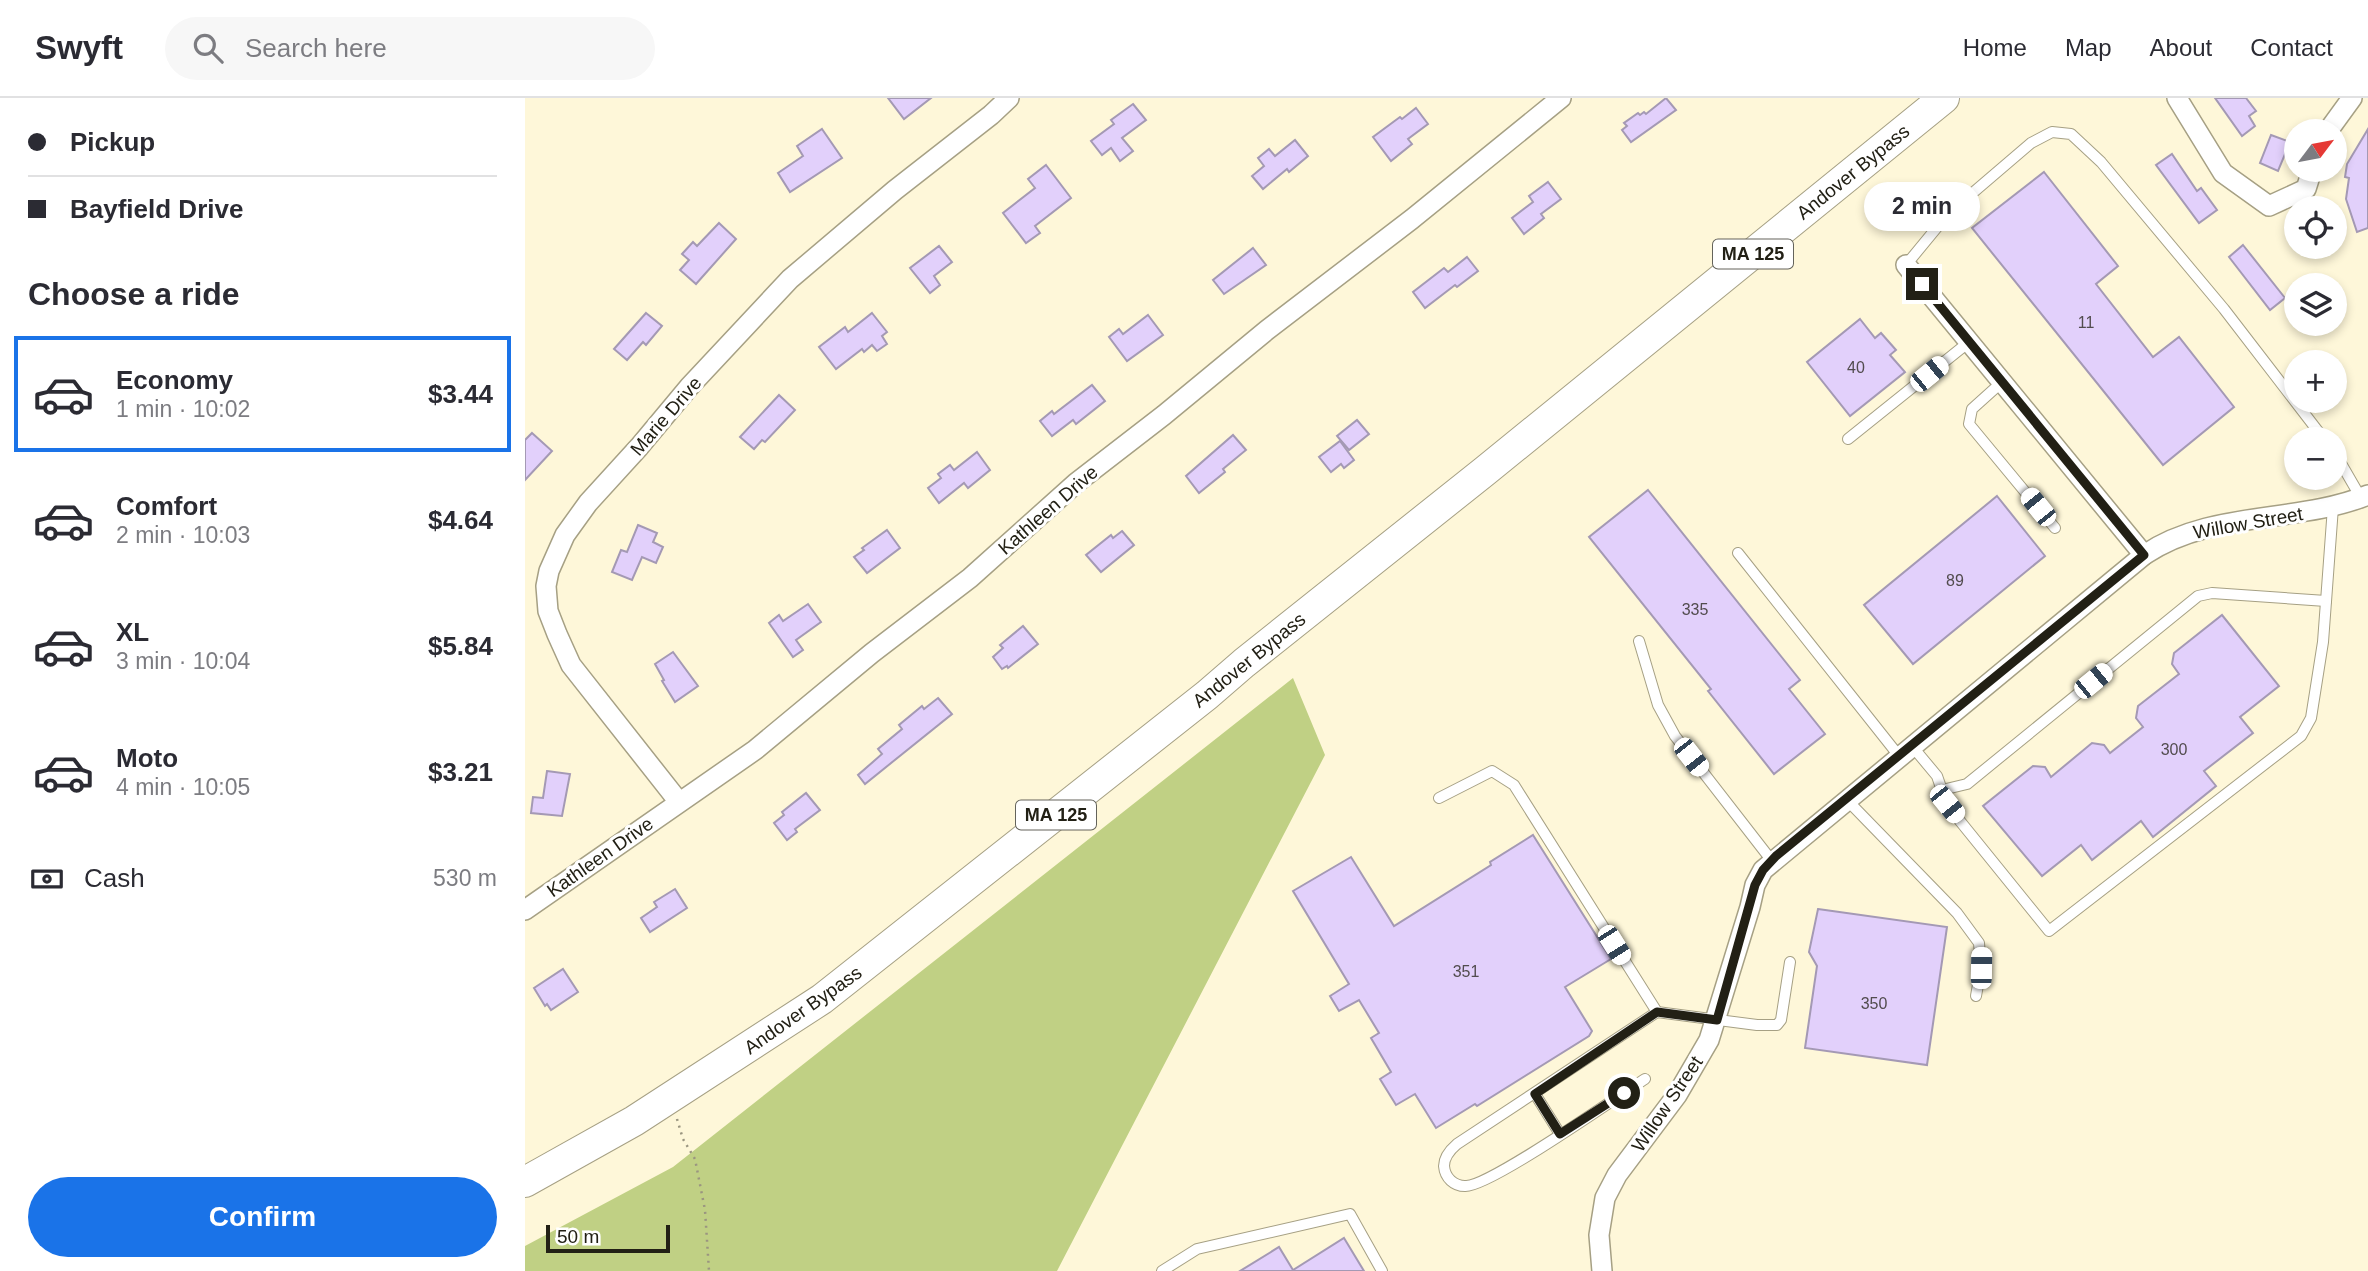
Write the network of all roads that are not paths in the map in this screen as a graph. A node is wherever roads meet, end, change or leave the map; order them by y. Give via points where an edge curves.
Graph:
1 (1009, 98) edge
2 (1561, 98) edge
3 (1944, 98) edge
4 (2177, 98) edge
5 (2352, 98) edge
6 (2337, 119) edge
7 (2308, 182) edge
8 (1906, 265) joint
9 (1969, 342) junction
10 (2002, 382) junction
11 (2315, 427) edge
12 (1848, 439) dead end
13 (2347, 470) edge
14 (2365, 496) edge
15 (2333, 507) junction
16 (2055, 528) dead end
17 (1738, 553) dead end
18 (2144, 555) junction
19 (2326, 601) junction
20 (1639, 641) dead end
21 (1905, 751) junction
22 (1942, 790) junction
23 (1439, 798) dead end
24 (1846, 799) junction
25 (678, 802) junction
26 (1772, 861) junction
27 (525, 910) edge
28 (1790, 962) dead end
29 (1976, 996) dead end
30 (1657, 1012) junction
31 (1717, 1020) junction
32 (1645, 1079) dead end
33 (1535, 1094) junction
34 (1560, 1134) junction
35 (525, 1182) edge
36 (1162, 1271) edge
37 (1382, 1271) edge
38 (1602, 1271) edge

1 - 25 street, Marie Drive via 790,279 689,387 565,535 546,586 548,611 557,634 571,665
2 - 25 street, Kathleen Drive via 1076,483 970,578 755,750
3 - 35 main road, Andover Bypass / MA 125 via 862,969 716,1070
4 - 7 street via 2223,173 2269,206 2306,190
5 - 6 street
8 - 9 street
8 - 11 lane via 1948,214 2031,143 2052,132 2071,134 2101,162 2215,299
9 - 10 street
9 - 12 lane
10 - 16 lane via 1972,409 1969,424
10 - 18 street
13 - 14 lane
14 - 15 street, Willow Street
15 - 18 street, Willow Street via 2197,530
15 - 19 lane
17 - 21 lane
18 - 21 street, Willow Street
19 - 22 lane via 2212,593 2198,596 1967,784
19 - 22 lane via 2311,718 2301,736 2049,930 1947,804
20 - 26 lane via 1658,705 1675,736
21 - 22 lane via 1937,776
21 - 24 street, Willow Street
23 - 30 lane via 1492,771 1514,785
24 - 26 street, Willow Street
24 - 29 lane via 1957,914 1979,943
25 - 27 street, Kathleen Drive
26 - 31 street, Willow Street via 1755,885
28 - 31 lane via 1777,1025
30 - 31 lane
30 - 33 lane
31 - 38 street, Willow Street via 1677,1095 1605,1198 1599,1235
32 - 34 lane
33 - 34 lane
33 - 34 lane via 1457,1144 1444,1163 1445,1175 1467,1187 1515,1164
36 - 37 lane via 1197,1249 1350,1214

